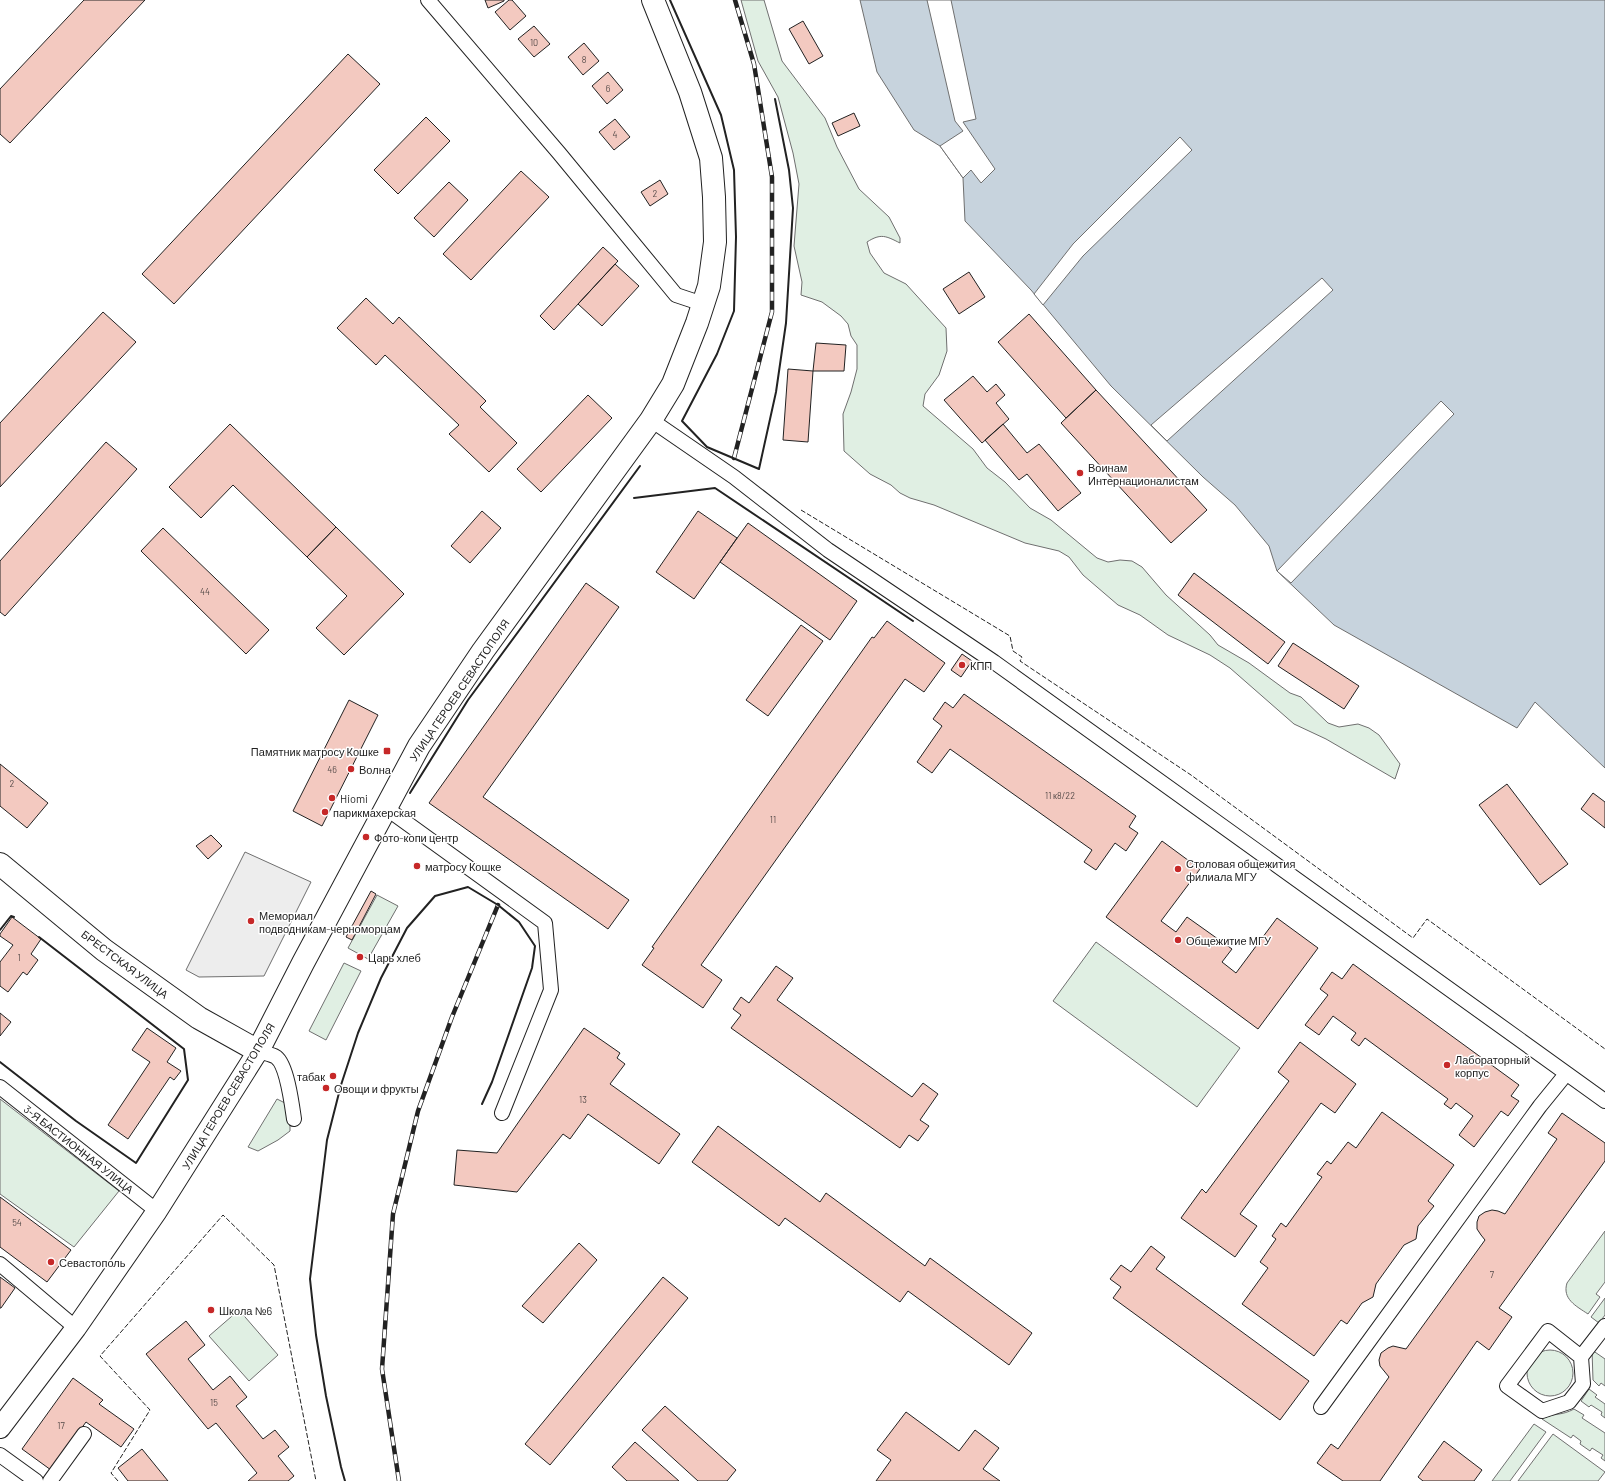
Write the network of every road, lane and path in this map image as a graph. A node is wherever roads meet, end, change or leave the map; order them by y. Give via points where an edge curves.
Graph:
1 (428, 0) edge
2 (653, 0) edge
3 (704, 304) junction
4 (651, 420) junction
5 (386, 808) junction
6 (0, 864) edge
7 (258, 1051) junction
8 (1566, 1074) junction
9 (0, 1087) edge
10 (1605, 1101) edge
11 (502, 1113) dead end
12 (294, 1120) dead end
13 (157, 1210) junction
14 (0, 1264) edge
15 (1605, 1326) edge
16 (76, 1328) junction
17 (1581, 1357) junction
18 (1321, 1407) dead end
19 (0, 1428) edge
20 (84, 1434) dead end
21 (0, 1455) edge
22 (36, 1481) edge
23 (50, 1481) edge

1 - 3 street via 676,295
2 - 3 main road, УЛИЦА ГЕРОЕВ СЕВАСТОПОЛЯ via 690,92 711,158 715,242
3 - 4 main road, УЛИЦА ГЕРОЕВ СЕВАСТОПОЛЯ via 673,384
4 - 5 main road, УЛИЦА ГЕРОЕВ СЕВАСТОПОЛЯ via 483,651 419,746
4 - 8 street via 734,477 828,550 994,662
5 - 7 main road, УЛИЦА ГЕРОЕВ СЕВАСТОПОЛЯ
5 - 11 street via 545,923 551,990
6 - 7 main road, БРЕСТСКАЯ УЛИЦА via 104,950 198,1018
7 - 12 street via 274,1056 281,1064 291,1096
7 - 13 main road, УЛИЦА ГЕРОЕВ СЕВАСТОПОЛЯ
8 - 10 street
8 - 18 street
9 - 13 street, 3-Я БАСТИОННАЯ УЛИЦА
13 - 16 main road, УЛИЦА ГЕРОЕВ СЕВАСТОПОЛЯ
14 - 16 street
15 - 17 street
16 - 19 main road, УЛИЦА ГЕРОЕВ СЕВАСТОПОЛЯ
17 - 17 street via 1583,1384 1569,1402 1542,1411 1507,1386 1548,1331
20 - 23 street
21 - 22 street

